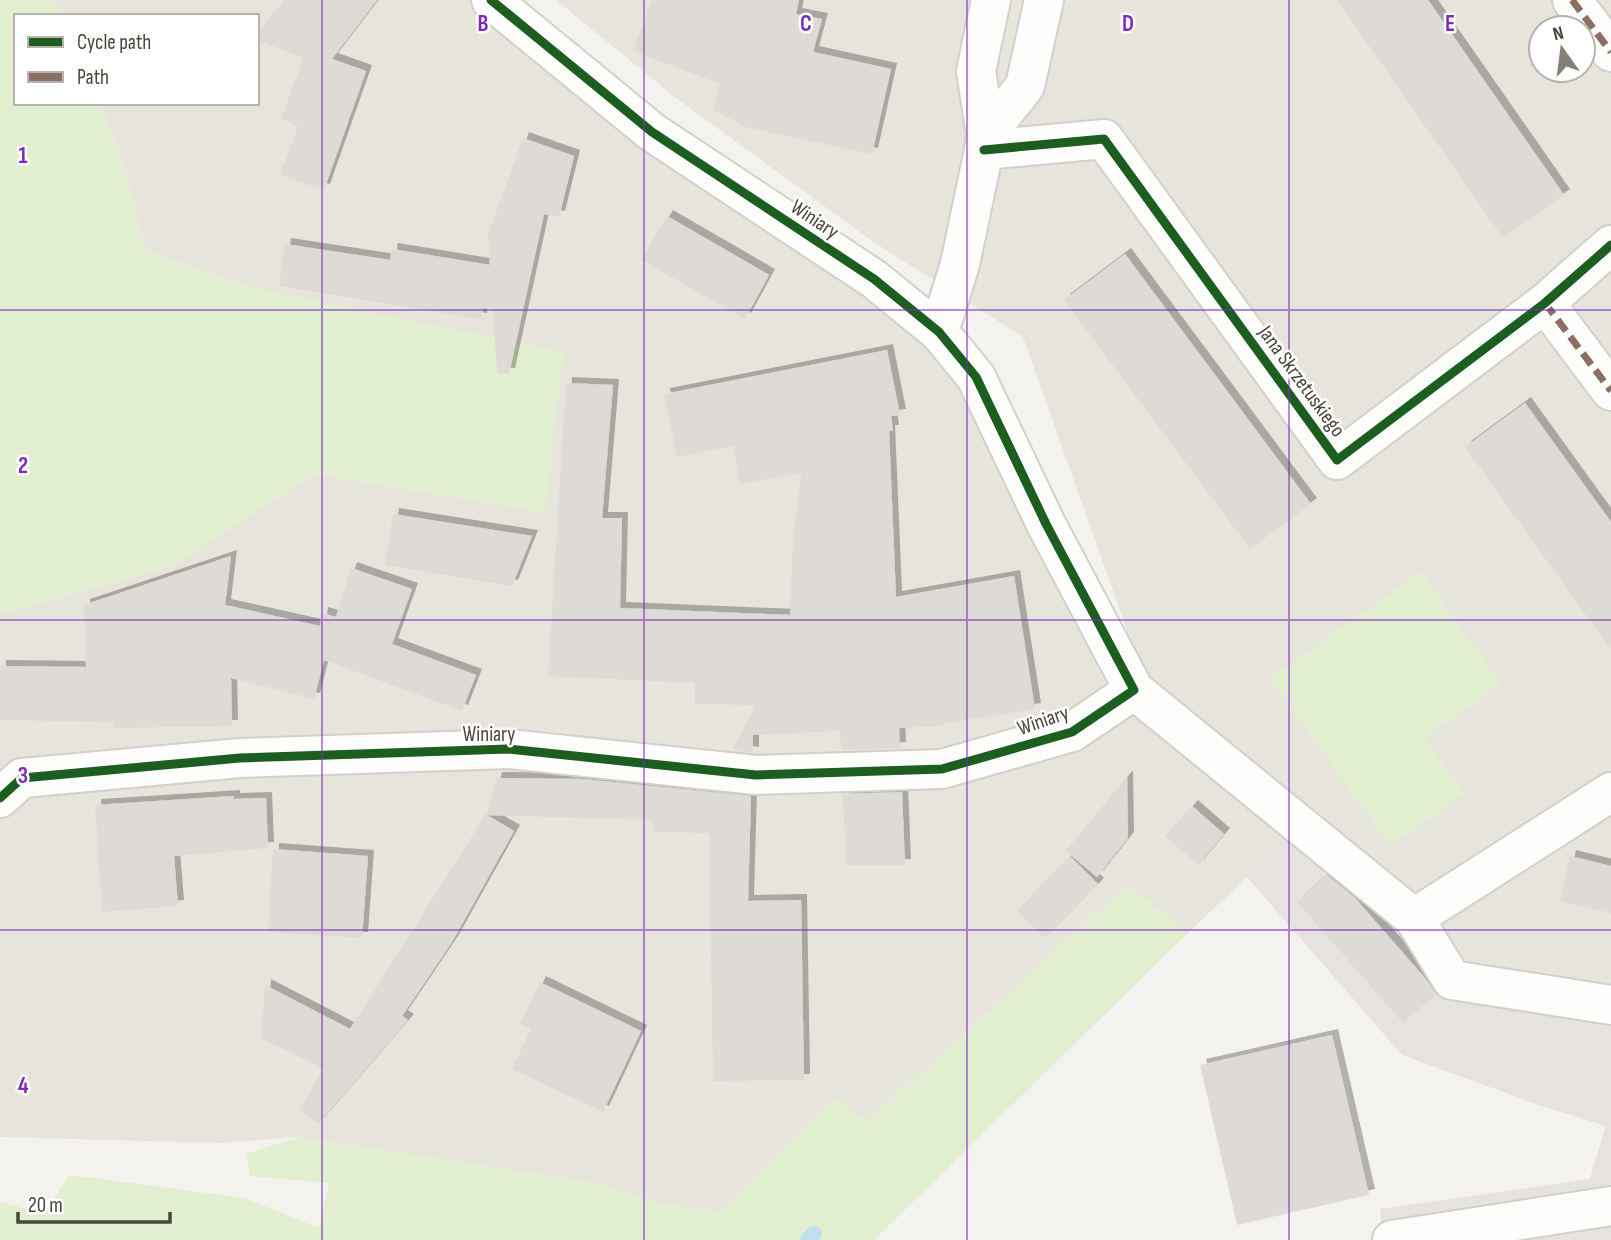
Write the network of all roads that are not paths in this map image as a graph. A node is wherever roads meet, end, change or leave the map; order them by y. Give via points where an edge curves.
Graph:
1 (491, 0) edge
2 (991, 0) edge
3 (1044, 0) edge
4 (1572, 0) edge
5 (1611, 51) edge
6 (985, 142) junction
7 (1611, 245) edge
8 (1545, 303) junction
9 (939, 332) junction
10 (1611, 391) edge
11 (1134, 690) junction
12 (1611, 792) edge
13 (0, 798) edge
14 (1414, 918) junction
15 (1611, 1004) edge
16 (1611, 1206) edge
17 (1392, 1240) edge

1 - 9 street, Winiary via 652,132 874,279
2 - 6 street via 976,71
3 - 6 street via 1025,86
4 - 5 street
6 - 8 street, Jana Skrzetuskiego via 1104,139 1337,460
6 - 9 street via 960,264
7 - 8 street, Jana Skrzetuskiego
8 - 10 street
9 - 11 street, Winiary via 976,377 1046,524
11 - 13 street, Winiary via 1072,732 942,769 756,775 508,750 414,752 240,758 22,778
11 - 14 street
12 - 14 street
14 - 15 street via 1452,979
16 - 17 street

